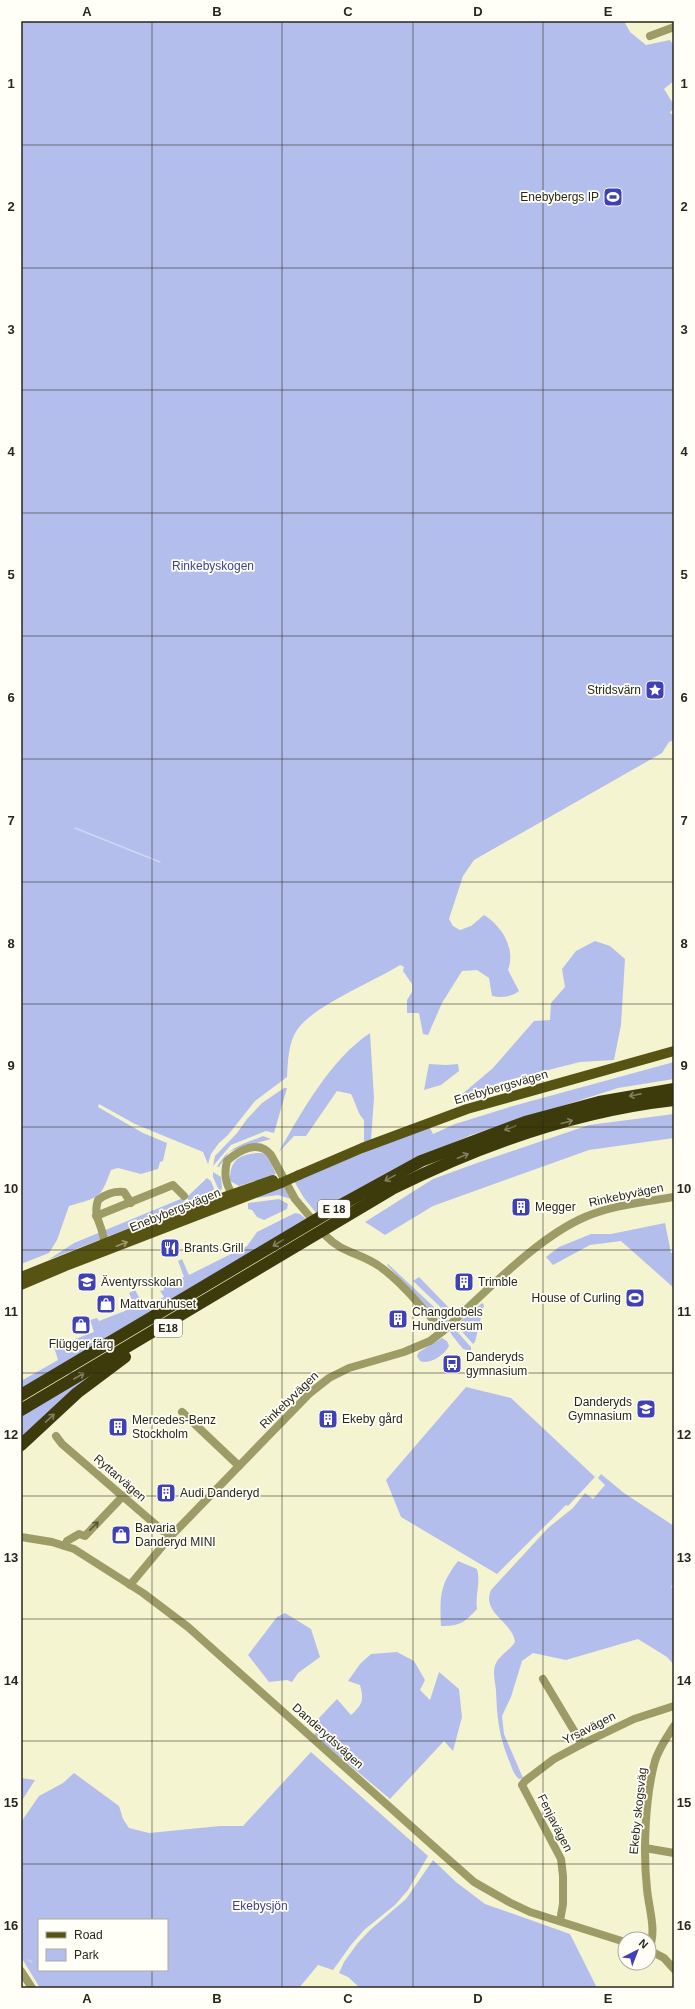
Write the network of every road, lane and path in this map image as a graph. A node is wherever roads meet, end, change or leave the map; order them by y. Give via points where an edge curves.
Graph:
1 (674, 27) edge
2 (650, 36) dead end
3 (674, 1051) edge
4 (674, 1089) edge
5 (674, 1100) edge
6 (184, 1196) dead end
7 (234, 1197) junction
8 (674, 1198) edge
9 (131, 1203) junction
10 (96, 1216) junction
11 (311, 1218) dead end
12 (327, 1232) junction
13 (136, 1234) junction
14 (104, 1243) junction
15 (67, 1262) junction
16 (21, 1276) edge
17 (21, 1285) edge
18 (443, 1331) junction
19 (21, 1395) edge
20 (21, 1410) edge
21 (182, 1412) dead end
22 (56, 1436) dead end
23 (21, 1445) edge
24 (239, 1466) junction
25 (122, 1496) junction
26 (21, 1537) edge
27 (170, 1537) junction
28 (65, 1546) junction
29 (130, 1584) junction
30 (543, 1679) dead end
31 (674, 1706) edge
32 (674, 1726) edge
33 (582, 1744) junction
34 (522, 1785) joint
35 (645, 1848) junction
36 (674, 1853) edge
37 (560, 1921) junction
38 (652, 1931) edge
39 (617, 1939) edge
40 (657, 1953) edge
41 (671, 1959) edge
42 (674, 1969) edge
43 (21, 1971) edge
44 (32, 1988) edge

1 - 2 street
3 - 7 main road, Enebybergsvägen via 467,1109
4 -> 19 highway, E 18 via 599,1102 533,1120 421,1160
12 -> 5 highway, E 18 via 392,1189 478,1150 602,1112
6 - 9 street via 173,1185
7 - 11 street via 225,1179 227,1161 242,1150 261,1147 267,1149 295,1198
7 - 13 main road, Enebybergsvägen
8 - 18 street, Rinkebyvägen via 623,1206 585,1217 523,1258
9 - 10 street
9 - 10 street via 124,1192 106,1194 98,1200
10 - 14 street
12 - 18 street via 335,1246 370,1260 380,1267
20 -> 12 highway, E 18
23 -> 12 highway, E18 via 77,1393 152,1338
13 - 14 main road, Enebybergsvägen
15 -> 13 main road, Enebybergsvägen
14 - 15 main road, Enebybergsvägen
15 - 16 main road, Enebybergsvägen
15 - 17 main road, Enebybergsvägen
18 - 24 street, Rinkebyvägen via 430,1341 411,1349 349,1368 329,1378 310,1393
21 - 24 street
22 - 25 street, Ryttarvägen
24 - 27 street, Rinkebyvägen
25 - 27 street, Ryttarvägen
28 -> 25 street via 67,1541 79,1534 85,1536
26 - 28 street, Danderydsvägen
27 - 29 street, Rinkebyvägen
28 - 29 street, Danderydsvägen
29 - 37 street, Danderydsvägen via 188,1627 474,1882 509,1902
30 - 33 street
31 - 33 street, Yrsavägen via 634,1719
32 - 35 street, Ekeby skogsväg via 664,1740 656,1760
33 - 34 street, Yrsavägen via 554,1759
34 - 37 street, Fenjavägen via 561,1859 563,1904
35 - 36 street
35 - 38 street, Ekeby skogsväg
37 - 39 street, Danderydsvägen
40 - 41 street
41 - 42 street
43 - 44 street

